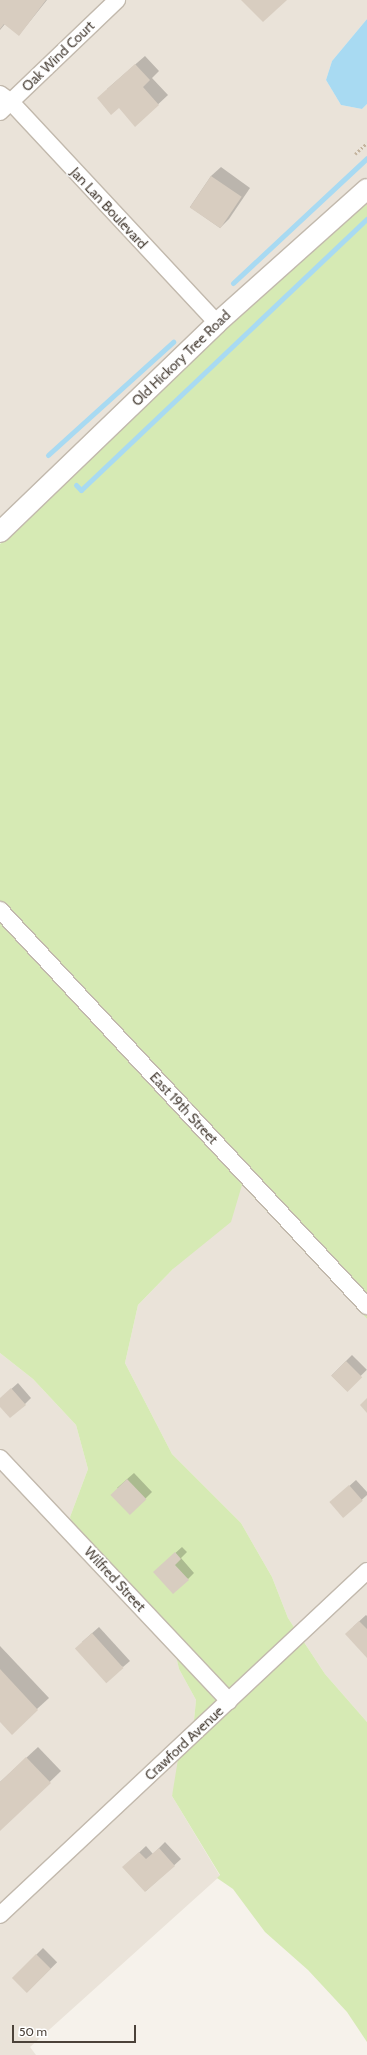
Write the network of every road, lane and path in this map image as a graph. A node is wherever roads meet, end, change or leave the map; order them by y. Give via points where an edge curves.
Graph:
1 (117, 0) edge
2 (4, 103) edge
3 (367, 143) edge
4 (355, 154) dead end
5 (367, 189) edge
6 (217, 323) junction
7 (0, 532) edge
8 (0, 910) edge
9 (367, 1306) edge
10 (0, 1458) edge
11 (367, 1571) edge
12 (229, 1701) junction
13 (0, 1915) edge

1 - 2 street, Oak Wind Court
2 - 6 street, Jan Lan Boulevard
3 - 4 path
5 - 6 street, Old Hickory Tree Road
6 - 7 street, Old Hickory Tree Road
8 - 9 street, East 19th Street
10 - 12 street, Wilfred Street
11 - 12 street, Crawford Avenue
12 - 13 street, Crawford Avenue

